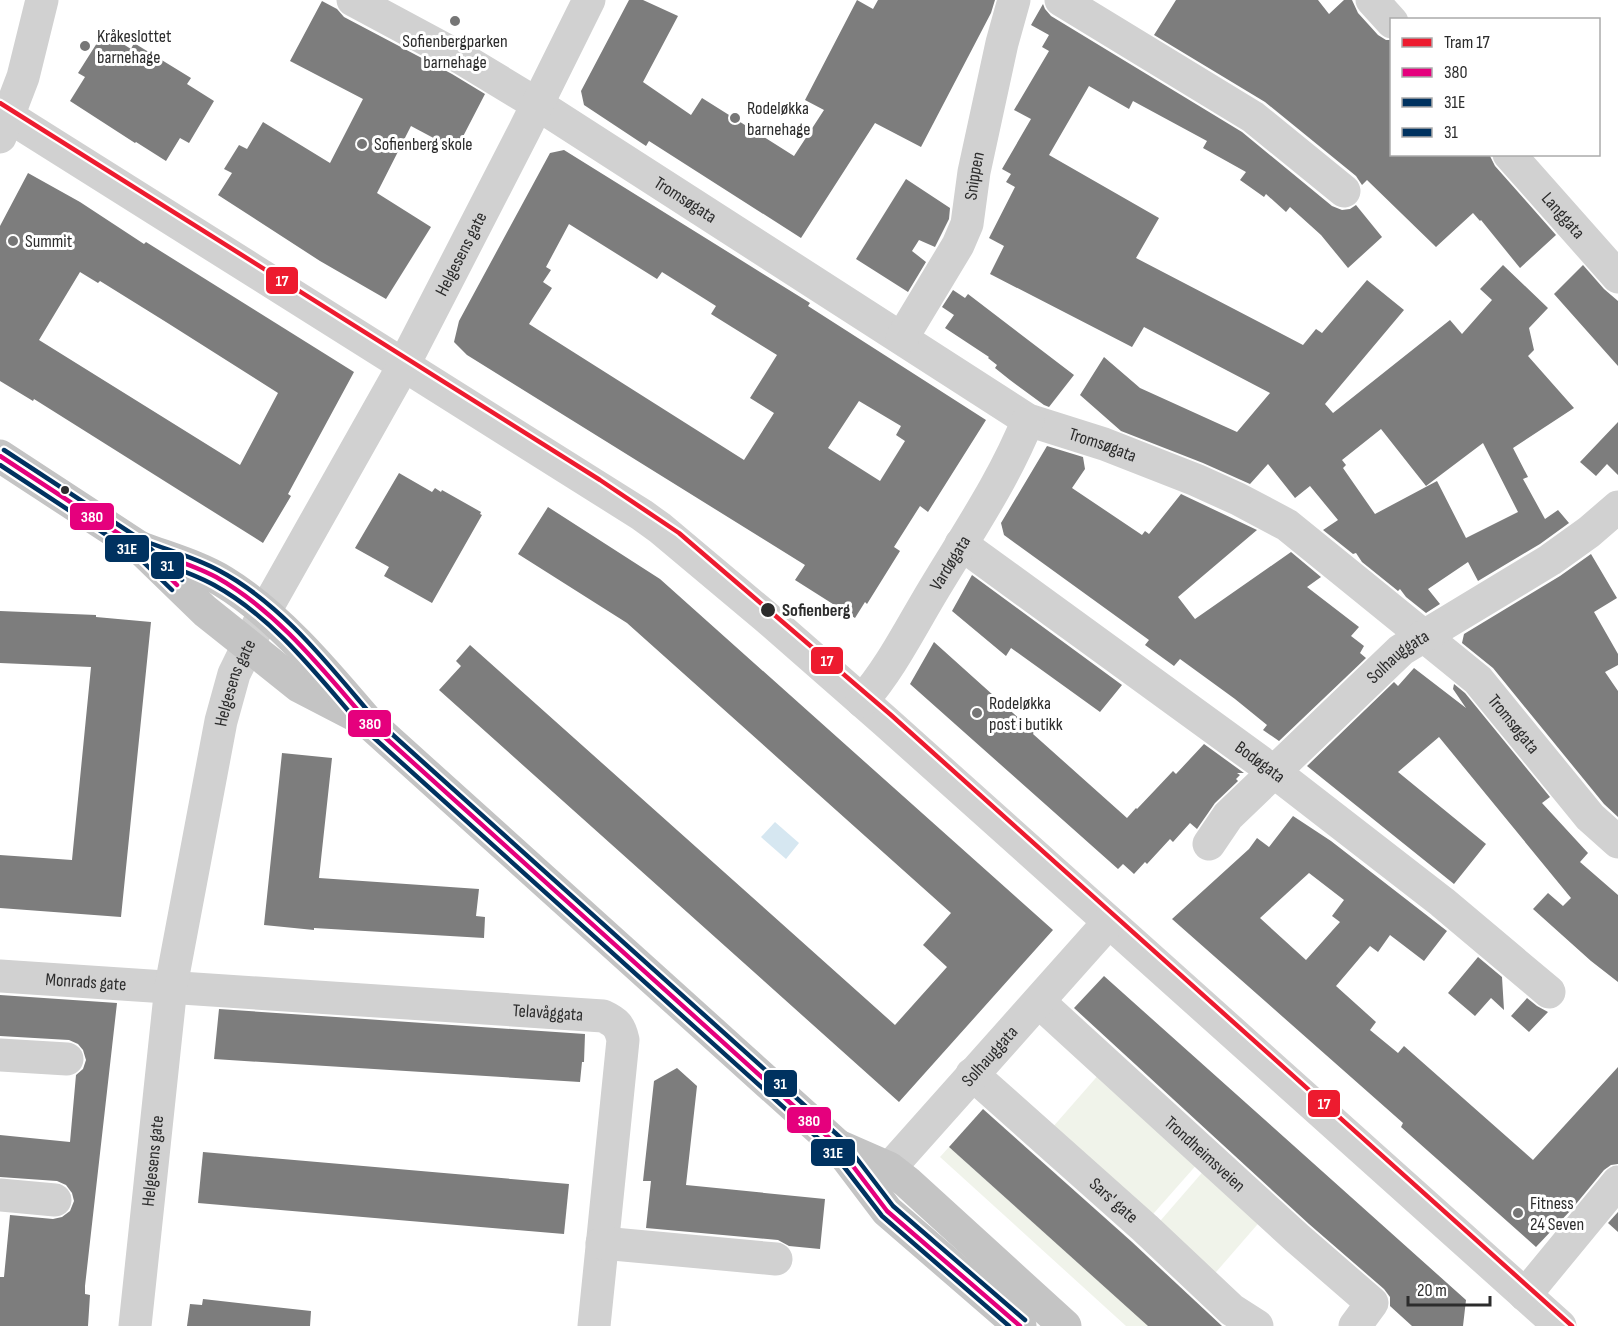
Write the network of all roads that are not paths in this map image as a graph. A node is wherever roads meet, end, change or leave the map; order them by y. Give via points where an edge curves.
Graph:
1 (42, 0) edge
2 (353, 0) edge
3 (589, 0) edge
4 (1014, 0) edge
5 (1061, 0) edge
6 (1372, 0) edge
7 (1390, 20) edge
8 (537, 104) junction
9 (3, 121) edge
10 (1511, 156) edge
11 (1344, 191) dead end
12 (1618, 278) edge
13 (902, 338) junction
14 (404, 364) junction
15 (1028, 420) junction
16 (0, 456) edge
17 (1618, 507) edge
18 (961, 544) junction
19 (139, 547) junction
20 (264, 613) junction
21 (1422, 636) junction
22 (248, 643) junction
23 (862, 701) junction
24 (368, 722) junction
25 (1273, 771) junction
26 (1618, 842) edge
27 (1209, 844) dead end
28 (1109, 922) junction
29 (0, 976) edge
30 (171, 986) junction
31 (1550, 992) dead end
32 (1039, 1002) junction
33 (0, 1055) edge
34 (67, 1059) dead end
35 (972, 1074) junction
36 (880, 1179) junction
37 (1618, 1182) edge
38 (0, 1195) edge
39 (55, 1200) dead end
40 (602, 1243) junction
41 (776, 1260) dead end
42 (1525, 1295) junction
43 (1364, 1315) edge
44 (135, 1326) edge
45 (594, 1326) edge
46 (1020, 1326) edge
47 (1065, 1326) edge
48 (1257, 1326) edge
49 (1560, 1326) edge

1 - 9 street via 23,77
2 - 8 street via 462,58
3 - 8 street, Helgesens gate
4 - 13 street, Snippen via 979,151 967,224
5 - 11 street via 1253,117
6 - 7 street
8 - 13 street, Tromsøgata
8 - 14 street, Helgesens gate
9 - 14 street
10 - 12 street, Langgata
13 - 15 street, Tromsøgata
14 - 20 street, Helgesens gate
14 - 23 street via 642,515
15 - 18 street, Vardøgata via 1016,451
15 - 21 street, Tromsøgata via 1196,480 1287,525
16 - 19 main road
17 - 21 street, Solhauggata via 1550,560
18 - 23 street, Vardøgata
18 - 25 street, Bodøgata
19 - 20 main road via 222,581
19 - 22 main road via 184,592
20 - 22 street, Helgesens gate
20 - 24 main road via 319,664
21 - 25 street, Solhauggata via 1401,650
21 - 26 street, Tromsøgata via 1478,680 1590,817
22 - 24 main road via 299,686
22 - 30 street, Helgesens gate via 234,674 221,722
23 - 28 street
24 - 36 main road via 837,1145
25 - 27 street, Solhauggata via 1228,816
25 - 31 street, Bodøgata
28 - 32 street, Solhauggata
28 - 42 street
29 - 30 street, Monrads gate
30 - 40 street, Telavåggata via 603,1016 614,1022 621,1028 623,1040
30 - 44 street, Helgesens gate
32 - 35 street, Solhauggata
32 - 43 street, Trondheimsveien via 1297,1238
33 - 34 street
35 - 36 street, Solhauggata
35 - 48 street, Sars' gate via 1232,1310
36 - 46 main road via 887,1211
36 - 47 main road
37 - 42 street
38 - 39 street
40 - 41 street
40 - 45 street, Telavåggata
42 - 49 street

